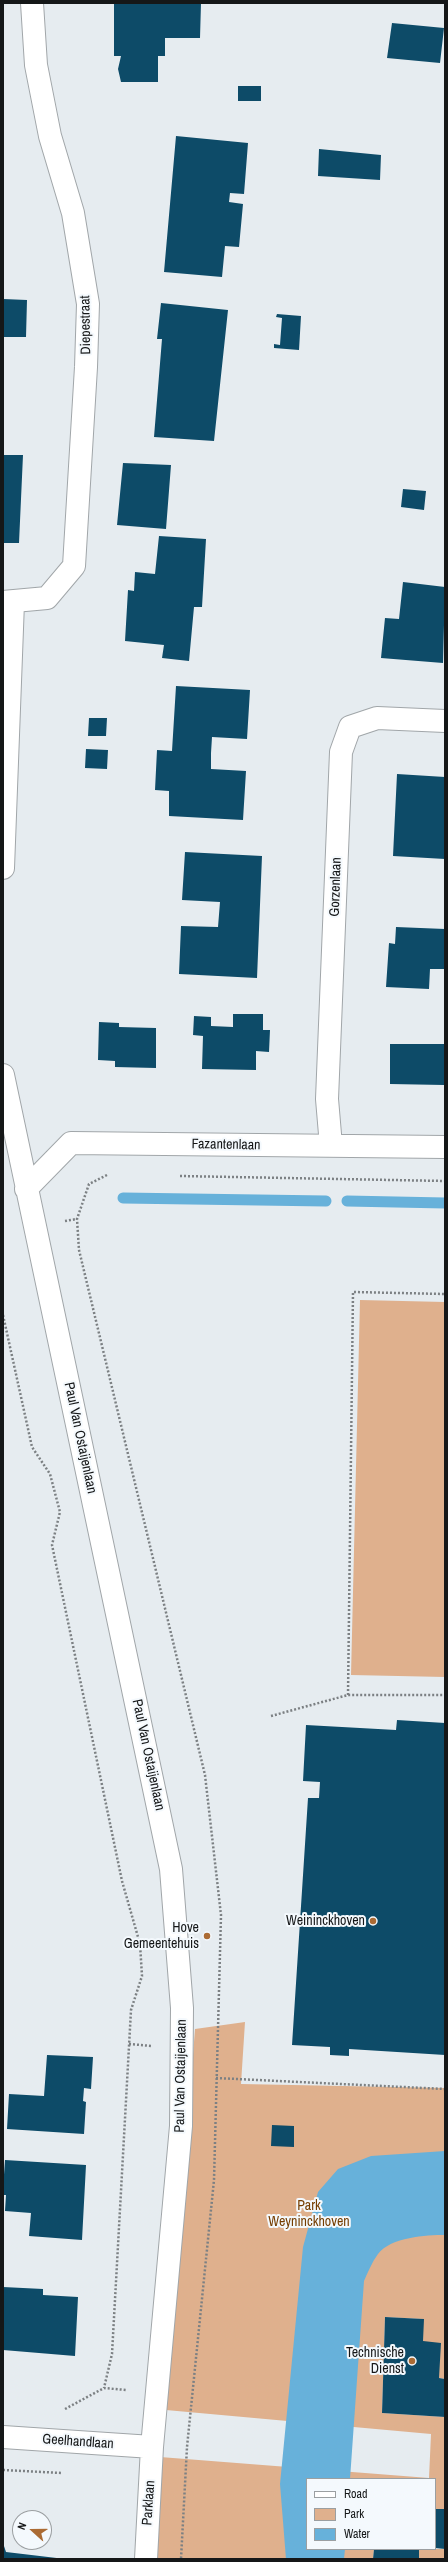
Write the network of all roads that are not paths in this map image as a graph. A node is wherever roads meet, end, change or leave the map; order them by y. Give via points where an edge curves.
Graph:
1 (32, 3) edge
2 (8, 602) edge
3 (445, 721) edge
4 (3, 868) edge
5 (3, 1075) edge
6 (331, 1146) junction
7 (445, 1147) edge
8 (26, 1189) junction
9 (3, 2437) edge
10 (152, 2447) junction
11 (146, 2559) edge

1 - 2 street, Diepestraat via 36,64 50,136 73,213 86,297 86,367 74,566 47,598
2 - 4 street
3 - 6 street, Gorzenlaan via 377,718 350,727 341,752 327,1099
5 - 8 street, Paul Van Ostaijenlaan
6 - 7 street, Fazantenlaan
6 - 8 street, Fazantenlaan via 71,1143
8 - 10 street, Paul Van Ostaijenlaan via 171,1869 182,2008 181,2126
9 - 10 street, Geelhandlaan
10 - 11 street, Parklaan

